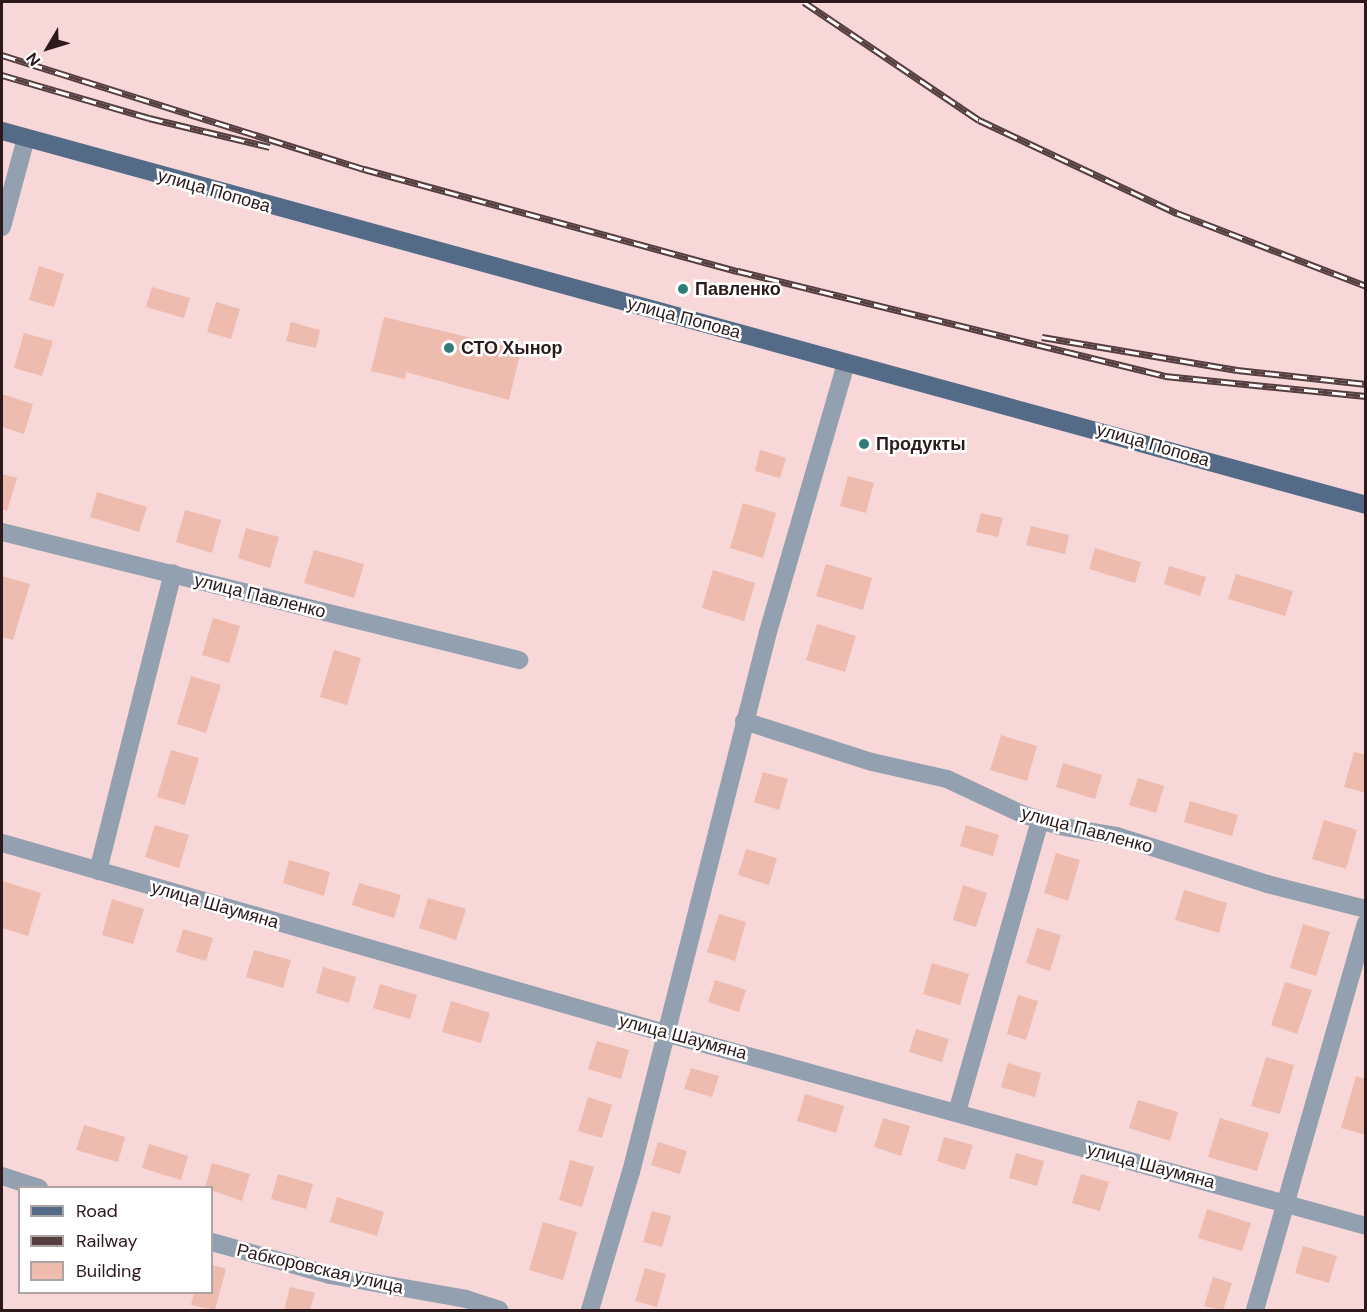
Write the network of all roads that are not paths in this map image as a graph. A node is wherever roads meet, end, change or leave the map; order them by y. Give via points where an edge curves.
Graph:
1 (2, 131) edge
2 (26, 138) junction
3 (2, 227) edge
4 (846, 363) junction
5 (1365, 505) edge
6 (2, 532) edge
7 (173, 573) junction
8 (519, 660) dead end
9 (744, 721) junction
10 (1040, 820) junction
11 (2, 843) edge
12 (98, 871) junction
13 (1365, 909) edge
14 (1365, 924) edge
15 (664, 1033) junction
16 (957, 1112) junction
17 (2, 1176) edge
18 (33, 1186) edge
19 (1288, 1202) junction
20 (1365, 1226) edge
21 (213, 1242) edge
22 (499, 1311) edge
23 (590, 1311) edge
24 (1255, 1311) edge

1 - 2 main road, улица Попова
2 - 3 street
2 - 4 main road, улица Попова
4 - 5 main road, улица Попова
4 - 9 street
6 - 7 street, улица Павленко
7 - 8 street, улица Павленко
7 - 12 street
9 - 10 street, улица Павленко via 872,762 947,779
9 - 15 street
10 - 13 street, улица Павленко via 1118,836 1267,884
10 - 16 street
11 - 12 street, улица Шаумяна
12 - 15 street, улица Шаумяна
14 - 19 street
15 - 16 street, улица Шаумяна
15 - 23 street
16 - 19 street, улица Шаумяна
17 - 18 street
19 - 20 street, улица Шаумяна
19 - 24 street
21 - 22 street, Рабкоровская улица via 330,1275 466,1299

